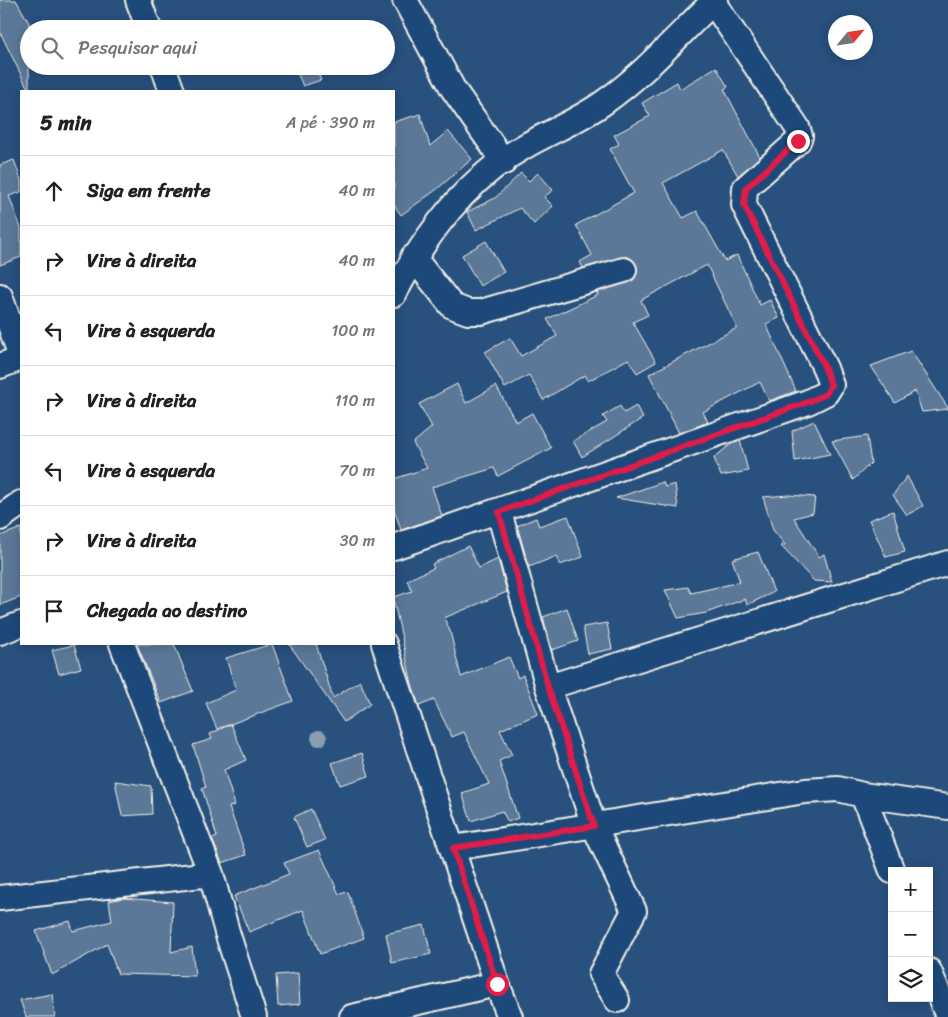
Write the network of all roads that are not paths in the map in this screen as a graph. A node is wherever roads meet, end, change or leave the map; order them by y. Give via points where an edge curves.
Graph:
1 (138, 0) edge
2 (405, 0) edge
3 (714, 1) edge
4 (146, 20) edge
5 (166, 75) edge
6 (172, 90) edge
7 (504, 162) junction
8 (413, 257) junction
9 (624, 270) dead end
10 (395, 292) edge
11 (0, 296) edge
12 (20, 354) edge
13 (20, 357) edge
14 (0, 366) edge
15 (20, 504) edge
16 (499, 512) junction
17 (0, 518) edge
18 (395, 547) edge
19 (948, 563) edge
20 (20, 624) edge
21 (0, 632) edge
22 (122, 645) edge
23 (384, 645) edge
24 (548, 687) junction
25 (863, 795) junction
26 (948, 807) edge
27 (594, 826) junction
28 (453, 848) junction
29 (890, 867) edge
30 (211, 874) junction
31 (0, 898) edge
32 (933, 980) edge
33 (497, 984) junction
34 (617, 1000) dead end
35 (247, 1014) edge
36 (948, 1016) edge
37 (352, 1017) edge
38 (510, 1017) edge

1 - 4 street
2 - 7 street via 453,89
3 - 7 street via 603,104 525,146
3 - 16 street via 797,126 798,141 746,188 744,205 831,385 826,394 808,402
5 - 6 street
7 - 8 street via 474,183 439,221
8 - 9 street via 452,306 468,312 481,312
8 - 10 street
11 - 12 street
13 - 14 street
15 - 17 street
16 - 18 street
16 - 24 street
19 - 24 street
20 - 21 street
22 - 30 street
23 - 28 street
24 - 27 street
25 - 26 street
25 - 27 street via 838,789 805,791
25 - 29 street
27 - 28 street
27 - 34 street via 634,911 601,974
28 - 33 street
30 - 31 street
30 - 35 street
32 - 36 street
33 - 37 street
33 - 38 street

